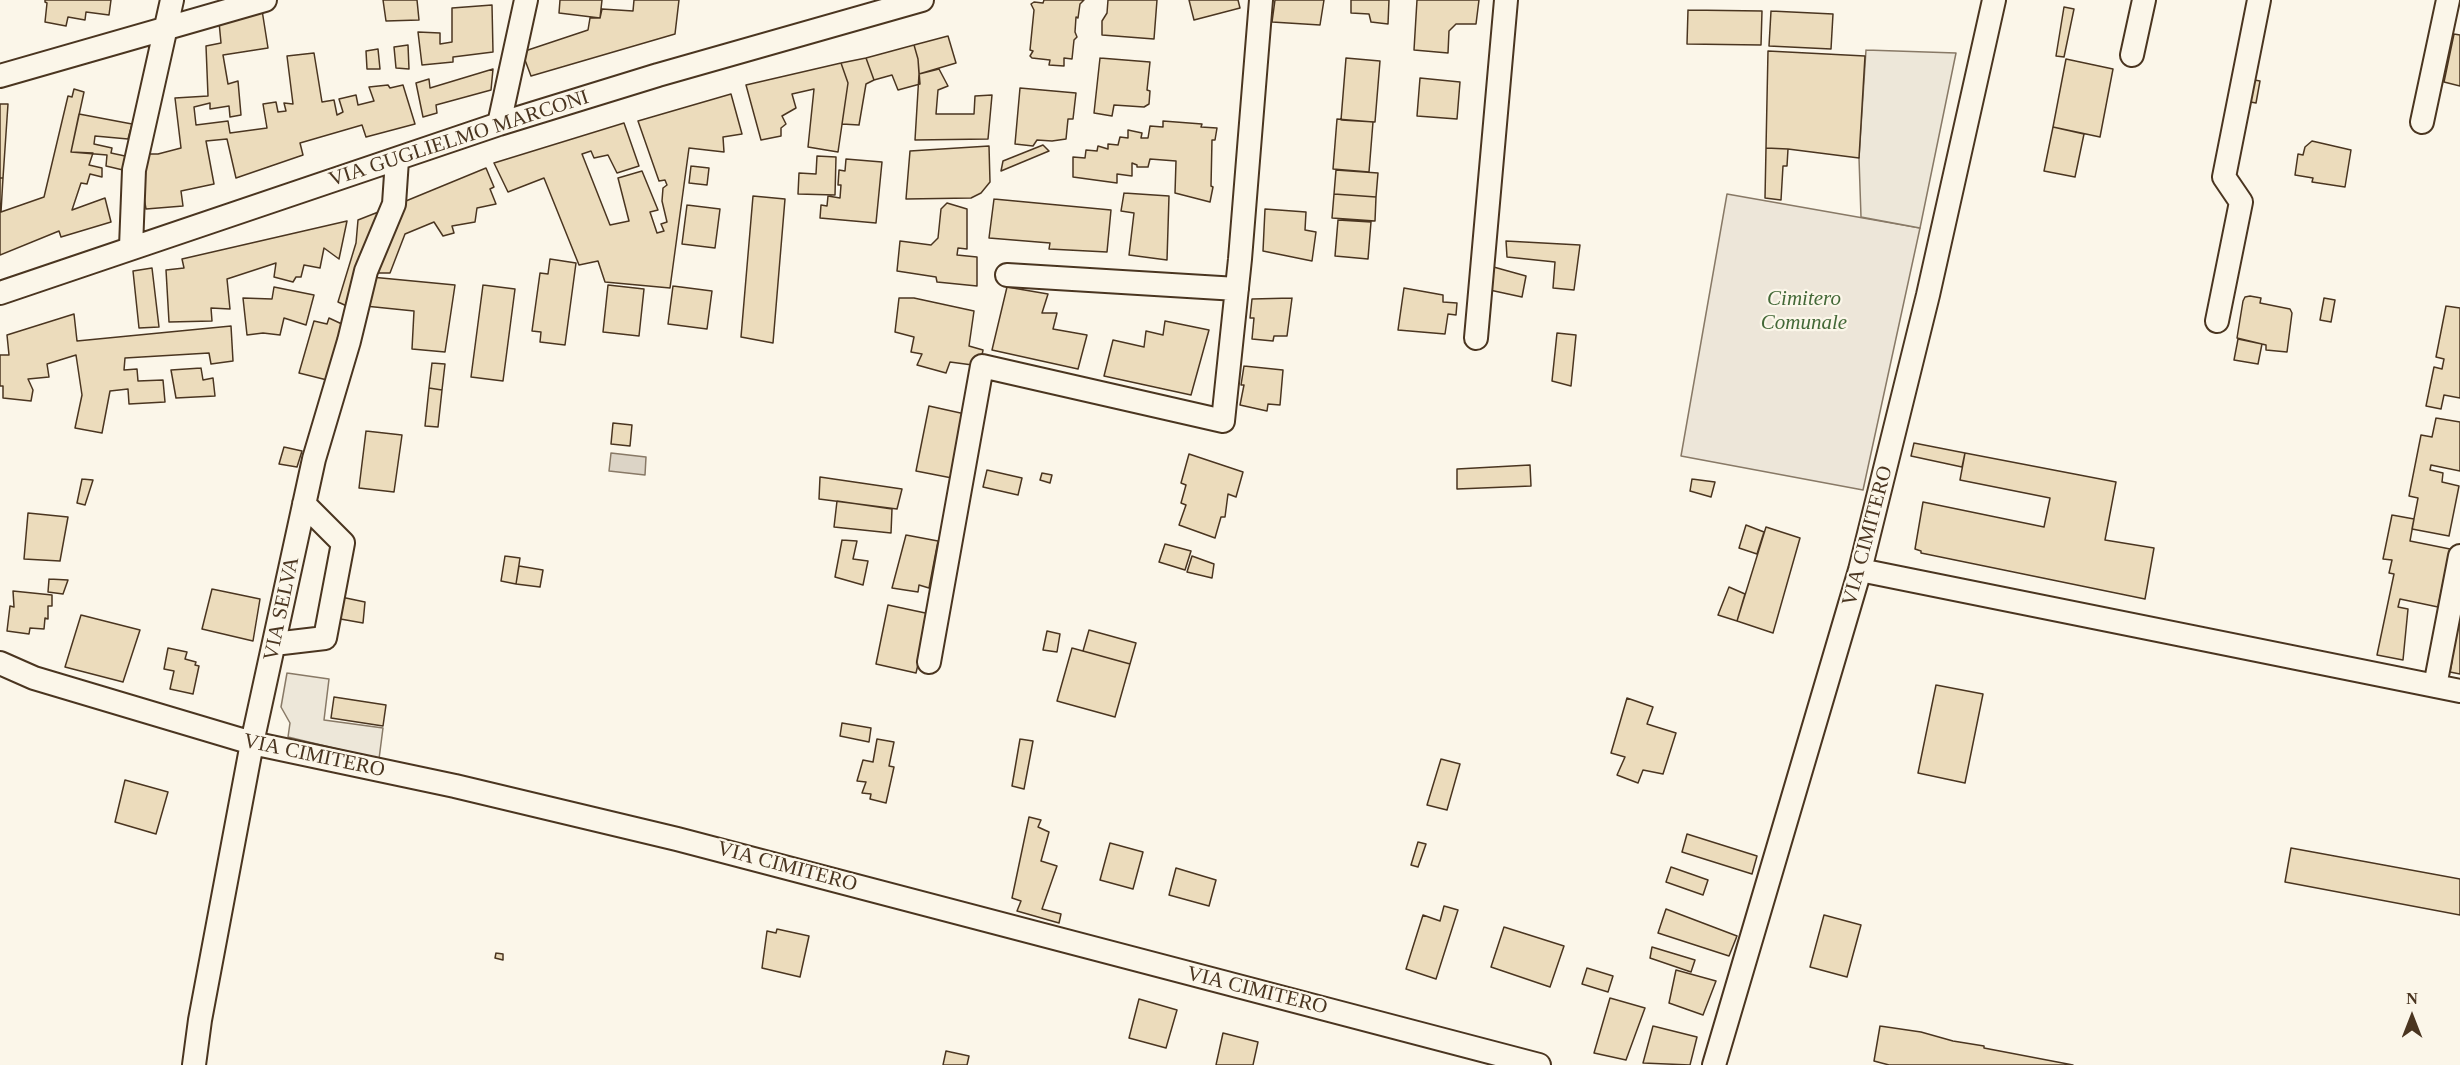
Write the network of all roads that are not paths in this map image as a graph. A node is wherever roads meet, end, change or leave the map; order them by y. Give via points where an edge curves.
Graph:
1 (172, 0) edge
2 (265, 0) edge
3 (526, 0) edge
4 (922, 0) edge
5 (1261, 0) edge
6 (1506, 0) edge
7 (1994, 0) edge
8 (2144, 0) edge
9 (2259, 0) edge
10 (2448, 0) edge
11 (166, 28) junction
12 (2132, 55) dead end
13 (0, 76) edge
14 (2422, 122) dead end
15 (499, 124) junction
16 (397, 160) junction
17 (131, 247) junction
18 (1007, 275) dead end
19 (1237, 289) junction
20 (0, 293) edge
21 (2217, 321) dead end
22 (1476, 338) dead end
23 (304, 504) junction
24 (2460, 556) edge
25 (1860, 570) junction
26 (274, 644) junction
27 (929, 662) dead end
28 (0, 663) edge
29 (2435, 686) junction
30 (2460, 691) edge
31 (252, 743) junction
32 (194, 1065) edge
33 (1539, 1065) edge
34 (1714, 1065) edge

1 - 11 street
2 - 11 street
3 - 15 street
4 - 15 street, VIA GUGLIELMO MARCONI
5 - 19 street
6 - 22 street
7 - 25 street, VIA CIMITERO via 1928,295
8 - 12 street
9 - 21 street via 2224,177 2241,202
10 - 14 street
11 - 13 street
11 - 17 street via 134,170
15 - 16 street, VIA GUGLIELMO MARCONI
16 - 17 street, VIA GUGLIELMO MARCONI
16 - 23 street, VIA SELVA via 394,204 366,271
17 - 20 street, VIA GUGLIELMO MARCONI
18 - 19 street
19 - 27 street via 1223,421 982,366
23 - 26 street, VIA SELVA
23 - 26 street via 343,543 325,638
24 - 29 street
25 - 29 street
25 - 34 street, VIA CIMITERO
26 - 31 street, VIA SELVA
28 - 31 street, VIA CIMITERO via 34,678
29 - 30 street
31 - 32 street, VIA SELVA
31 - 33 street, VIA CIMITERO via 334,754 677,839

